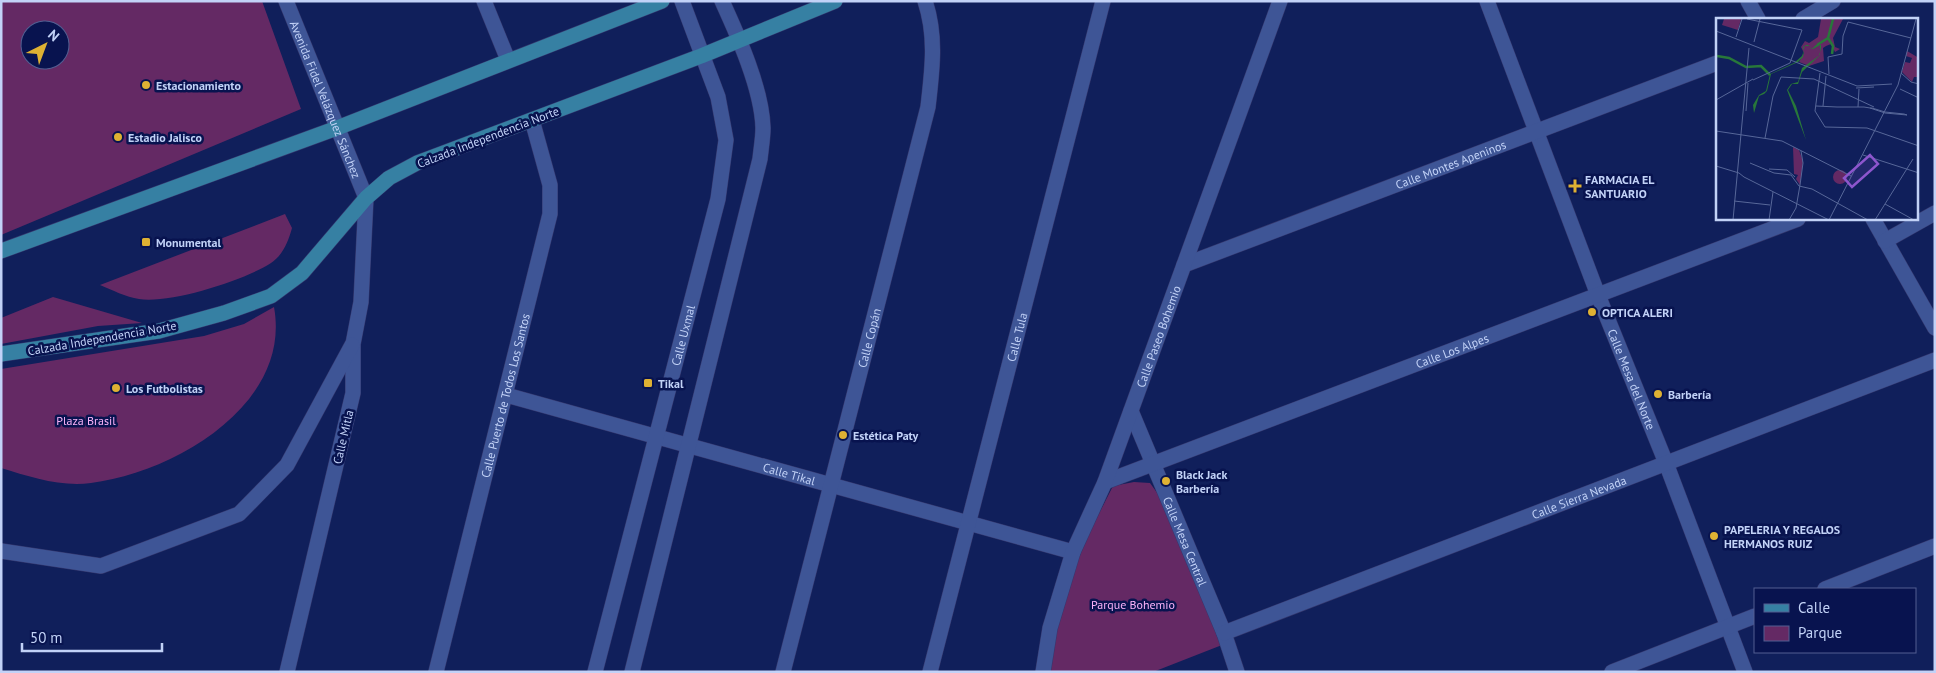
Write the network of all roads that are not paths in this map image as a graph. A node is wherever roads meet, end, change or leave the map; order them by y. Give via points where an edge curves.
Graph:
1 (286, 1) edge
2 (484, 1) edge
3 (662, 1) edge
4 (682, 1) edge
5 (722, 1) edge
6 (835, 1) edge
7 (925, 1) edge
8 (1103, 1) edge
9 (1280, 1) edge
10 (1487, 1) edge
11 (1748, 1) edge
12 (1833, 1) edge
13 (1757, 18) edge
14 (1805, 18) edge
15 (739, 40) junction
16 (701, 56) junction
17 (508, 60) junction
18 (1716, 63) edge
19 (532, 120) junction
20 (337, 128) junction
21 (1537, 132) junction
22 (366, 198) junction
23 (1935, 213) edge
24 (1795, 220) edge
25 (1874, 220) edge
26 (1885, 241) junction
27 (1, 251) edge
28 (1184, 265) junction
29 (1598, 295) junction
30 (1935, 328) edge
31 (353, 344) junction
32 (1, 354) edge
33 (1935, 360) edge
34 (506, 395) junction
35 (1131, 411) junction
36 (655, 437) junction
37 (690, 446) junction
38 (1666, 463) junction
39 (1152, 464) junction
40 (1105, 482) junction
41 (831, 486) junction
42 (968, 524) junction
43 (1935, 546) edge
44 (1, 551) edge
45 (1073, 552) junction
46 (1828, 588) edge
47 (1754, 616) edge
48 (1728, 627) junction
49 (1224, 633) junction
50 (287, 672) edge
51 (436, 672) edge
52 (594, 672) edge
53 (632, 672) edge
54 (783, 672) edge
55 (930, 672) edge
56 (1042, 672) edge
57 (1238, 672) edge
58 (1612, 672) edge
59 (1745, 672) edge

1 - 20 street, Avenida Fidel Velázquez Sánchez
2 - 17 street
3 - 17 main road
4 - 16 street, Calle Uxmal
5 - 15 street
6 - 15 main road, Calzada Independencia Norte
7 - 41 street, Calle Copán via 932,26 934,52 928,107
8 - 42 street, Calle Tula
9 - 28 street, Calle Paseo Bohemio
10 - 21 street, Calle Mesa del Norte
11 - 13 street
12 - 14 street
15 - 16 main road, Calzada Independencia Norte
15 - 37 street via 763,127 760,159
16 - 19 main road, Calzada Independencia Norte
16 - 36 street, Calle Uxmal via 718,97 726,140 718,199
17 - 20 main road
18 - 21 street, Calle Montes Apeninos
19 - 22 main road, Calzada Independencia Norte via 417,163 389,178
19 - 34 street, Calle Puerto de Todos Los Santos via 550,185 550,214
20 - 22 street, Avenida Fidel Velázquez Sánchez
20 - 27 main road
21 - 28 street, Calle Montes Apeninos
21 - 29 street, Calle Mesa del Norte
22 - 31 street, Calle Mitla via 361,302
22 - 32 main road, Calzada Independencia Norte via 302,273 271,296 159,331
23 - 26 street
24 - 29 street, Calle Los Alpes
25 - 26 street
26 - 30 street
28 - 35 street, Calle Paseo Bohemio
29 - 38 street, Calle Mesa del Norte
29 - 39 street, Calle Los Alpes
31 - 44 street via 287,466 239,514 101,566
31 - 50 street, Calle Mitla via 353,393
33 - 38 street, Calle Sierra Nevada
34 - 36 street, Calle Tikal
34 - 51 street, Calle Puerto de Todos Los Santos
35 - 39 street, Calle Mesa Central
35 - 40 street, Calle Paseo Bohemio
36 - 37 street, Calle Tikal
36 - 52 street, Calle Uxmal
37 - 41 street, Calle Tikal
37 - 53 street
38 - 48 street, Calle Mesa del Norte
38 - 49 street, Calle Sierra Nevada
39 - 40 street, Calle Los Alpes
39 - 49 street, Calle Mesa Central
40 - 45 street, Calle Paseo Bohemio
41 - 42 street, Calle Tikal
41 - 54 street, Calle Copán
42 - 45 street, Calle Tikal
42 - 55 street, Calle Tula
43 - 46 street
45 - 56 street, Calle Paseo Bohemio via 1050,628
47 - 48 street
48 - 58 street
48 - 59 street, Calle Mesa del Norte
49 - 57 street, Calle Mesa Central

